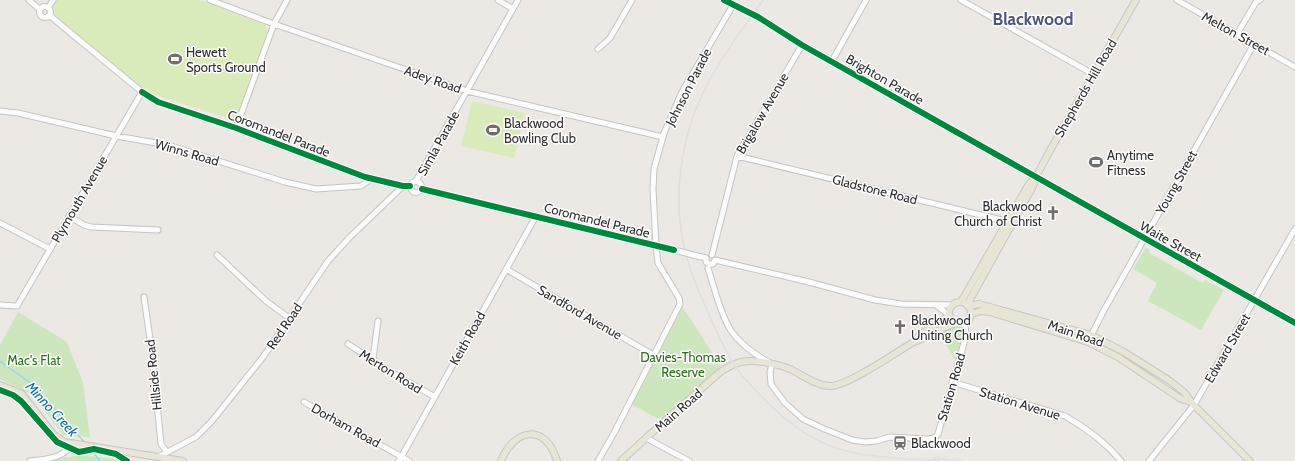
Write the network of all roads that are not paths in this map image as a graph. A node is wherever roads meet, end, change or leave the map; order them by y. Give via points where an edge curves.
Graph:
1 (29, 0) edge
2 (53, 0) edge
3 (210, 0) edge
4 (287, 0) edge
5 (498, 0) edge
6 (518, 0) edge
7 (632, 0) edge
8 (724, 0) edge
9 (866, 0) edge
10 (962, 0) edge
11 (1136, 0) edge
12 (1177, 0) edge
13 (1260, 0) edge
14 (734, 5) junction
15 (48, 8) junction
16 (513, 9) junction
17 (40, 10) junction
18 (49, 15) junction
19 (274, 24) junction
20 (1237, 34) junction
21 (1254, 44) junction
22 (802, 45) junction
23 (598, 49) dead end
24 (832, 61) junction
25 (1295, 67) edge
26 (1093, 74) junction
27 (467, 91) junction
28 (142, 92) junction
29 (0, 111) edge
30 (236, 128) junction
31 (116, 136) junction
32 (663, 137) junction
33 (737, 156) junction
34 (1036, 177) junction
35 (365, 178) junction
36 (371, 179) junction
37 (416, 181) junction
38 (365, 184) junction
39 (403, 186) junction
40 (410, 186) junction
41 (422, 189) junction
42 (69, 216) junction
43 (536, 216) junction
44 (1010, 222) junction
45 (0, 223) edge
46 (1295, 229) edge
47 (158, 230) dead end
48 (1144, 238) junction
49 (656, 246) junction
50 (50, 249) junction
51 (216, 255) dead end
52 (712, 255) junction
53 (706, 258) junction
54 (715, 260) junction
55 (709, 264) junction
56 (506, 269) junction
57 (975, 290) junction
58 (144, 297) dead end
59 (1254, 300) junction
60 (966, 304) junction
61 (979, 304) junction
62 (0, 305) edge
63 (936, 305) junction
64 (952, 305) junction
65 (971, 314) junction
66 (949, 315) junction
67 (289, 318) junction
68 (378, 321) dead end
69 (956, 323) junction
70 (965, 323) junction
71 (1295, 323) edge
72 (1091, 335) junction
73 (1088, 342) junction
74 (912, 343) junction
75 (348, 344) dead end
76 (653, 355) junction
77 (373, 359) junction
78 (772, 364) junction
79 (952, 382) junction
80 (0, 385) edge
81 (435, 397) junction
82 (304, 402) dead end
83 (1192, 403) junction
84 (646, 438) junction
85 (70, 444) junction
86 (167, 452) junction
87 (158, 457) junction
88 (400, 459) edge
89 (30, 461) edge
90 (183, 461) edge
91 (409, 461) edge
92 (501, 461) edge
93 (557, 461) edge
94 (598, 461) edge
95 (622, 461) edge
96 (689, 461) edge
97 (1121, 461) edge
98 (1149, 461) edge
99 (1250, 461) edge

1 - 17 street
2 - 15 street
3 - 19 street, Adey Road
4 - 19 street
5 - 16 street
6 - 16 street, Simla Parade
7 - 23 street via 610,38
8 - 14 street, Brighton Parade
9 - 24 street
10 - 26 street
11 - 26 main road, Shepherds Hill Road
12 - 20 street, Melton Street
13 - 20 street via 1256,2
14 - 22 street, Brighton Parade
14 - 32 street, Johnson Parade via 682,92
15 - 17 street via 43,7
15 - 18 street
16 - 27 street, Simla Parade
17 - 18 street via 43,17
18 - 28 street, Coromandel Parade
19 - 27 street, Adey Road
19 - 30 street
20 - 21 street, Melton Street
21 - 25 street, Melton Street
21 - 48 street, Young Street
22 - 24 street, Brighton Parade
22 - 33 street, Brigalow Avenue
24 - 34 street, Brighton Parade
26 - 34 main road, Shepherds Hill Road
27 - 32 street, Adey Road
27 - 37 street, Simla Parade
28 - 30 street, Coromandel Parade via 158,102
28 - 31 street, Plymouth Avenue
29 - 31 street, Winns Road
30 - 35 street, Coromandel Parade
31 - 38 street, Winns Road via 168,145 285,182 316,189
31 - 42 street, Plymouth Avenue
32 - 49 street, Johnson Parade via 654,169
33 - 44 street, Gladstone Road
33 - 52 street, Brigalow Avenue
34 - 44 main road, Shepherds Hill Road via 1034,186
34 - 48 street, Waite Street
35 - 36 street, Coromandel Parade
35 - 38 street
36 - 38 street
36 - 39 street, Coromandel Parade
37 - 40 street
37 - 41 street via 421,184
39 - 40 street, Coromandel Parade
39 - 67 street, Red Road via 328,261
40 - 41 street via 416,193
41 - 43 street, Coromandel Parade
42 - 47 street via 91,227
42 - 50 street, Plymouth Avenue
43 - 49 street, Coromandel Parade
43 - 56 street, Keith Road
44 - 57 main road, Shepherds Hill Road
44 - 60 main road, Shepherds Hill Road
45 - 50 street
46 - 59 street, Edward Street
48 - 59 street, Waite Street
48 - 72 street, Young Street
49 - 53 street, Coromandel Parade, bridge
49 - 76 street, Johnson Parade via 658,263 680,304
50 - 62 street, Plymouth Avenue via 17,306
51 - 67 street via 266,301
52 - 53 street
52 - 54 street
53 - 55 street
54 - 55 street via 713,264
54 - 63 street via 875,300
55 - 78 street via 708,268 731,331 747,349
56 - 76 street, Sandford Avenue
56 - 81 street, Keith Road
57 - 60 main road, Shepherds Hill Road
57 - 61 main road
58 - 86 street, Hillside Road via 161,444
59 - 71 street, Waite Street
59 - 83 street, Edward Street
60 - 61 main road, Main Road
60 - 64 main road via 956,302
60 - 65 main road
61 - 72 main road, Main Road
63 - 64 street
63 - 66 street
64 - 66 main road
65 - 70 main road
65 - 73 main road, Main Road via 990,312
66 - 69 main road
66 - 74 main road, Main Road
67 - 86 street, Red Road via 212,421 196,437
68 - 77 street
69 - 70 main road
69 - 74 main road, Main Road
70 - 79 street, Station Road via 966,336
72 - 73 street, Young Street
72 - 83 main road, Main Road via 1170,381 1185,393
73 - 83 main road, Main Road via 1118,357
74 - 78 main road, Main Road via 841,384 833,386 824,386 790,369
75 - 77 street, Merton Road
76 - 94 street
77 - 81 street, Merton Road
78 - 79 street, Station Road via 771,384 803,419 852,440 865,442 890,437 934,438 938,434
78 - 84 main road, Main Road via 752,361 731,365
79 - 97 street, Station Avenue via 1065,416 1080,424
80 - 85 main road via 22,394 53,434
81 - 88 street, Keith Road
82 - 88 street, Dorham Road
83 - 98 street, Edward Street
83 - 99 main road, Main Road
84 - 95 main road, Main Road
84 - 96 street
85 - 87 main road
85 - 89 street via 60,455
86 - 87 street, Red Road
87 - 90 main road
88 - 91 street, Dorham Road
92 - 93 main road via 517,438 526,434 544,438 555,453

